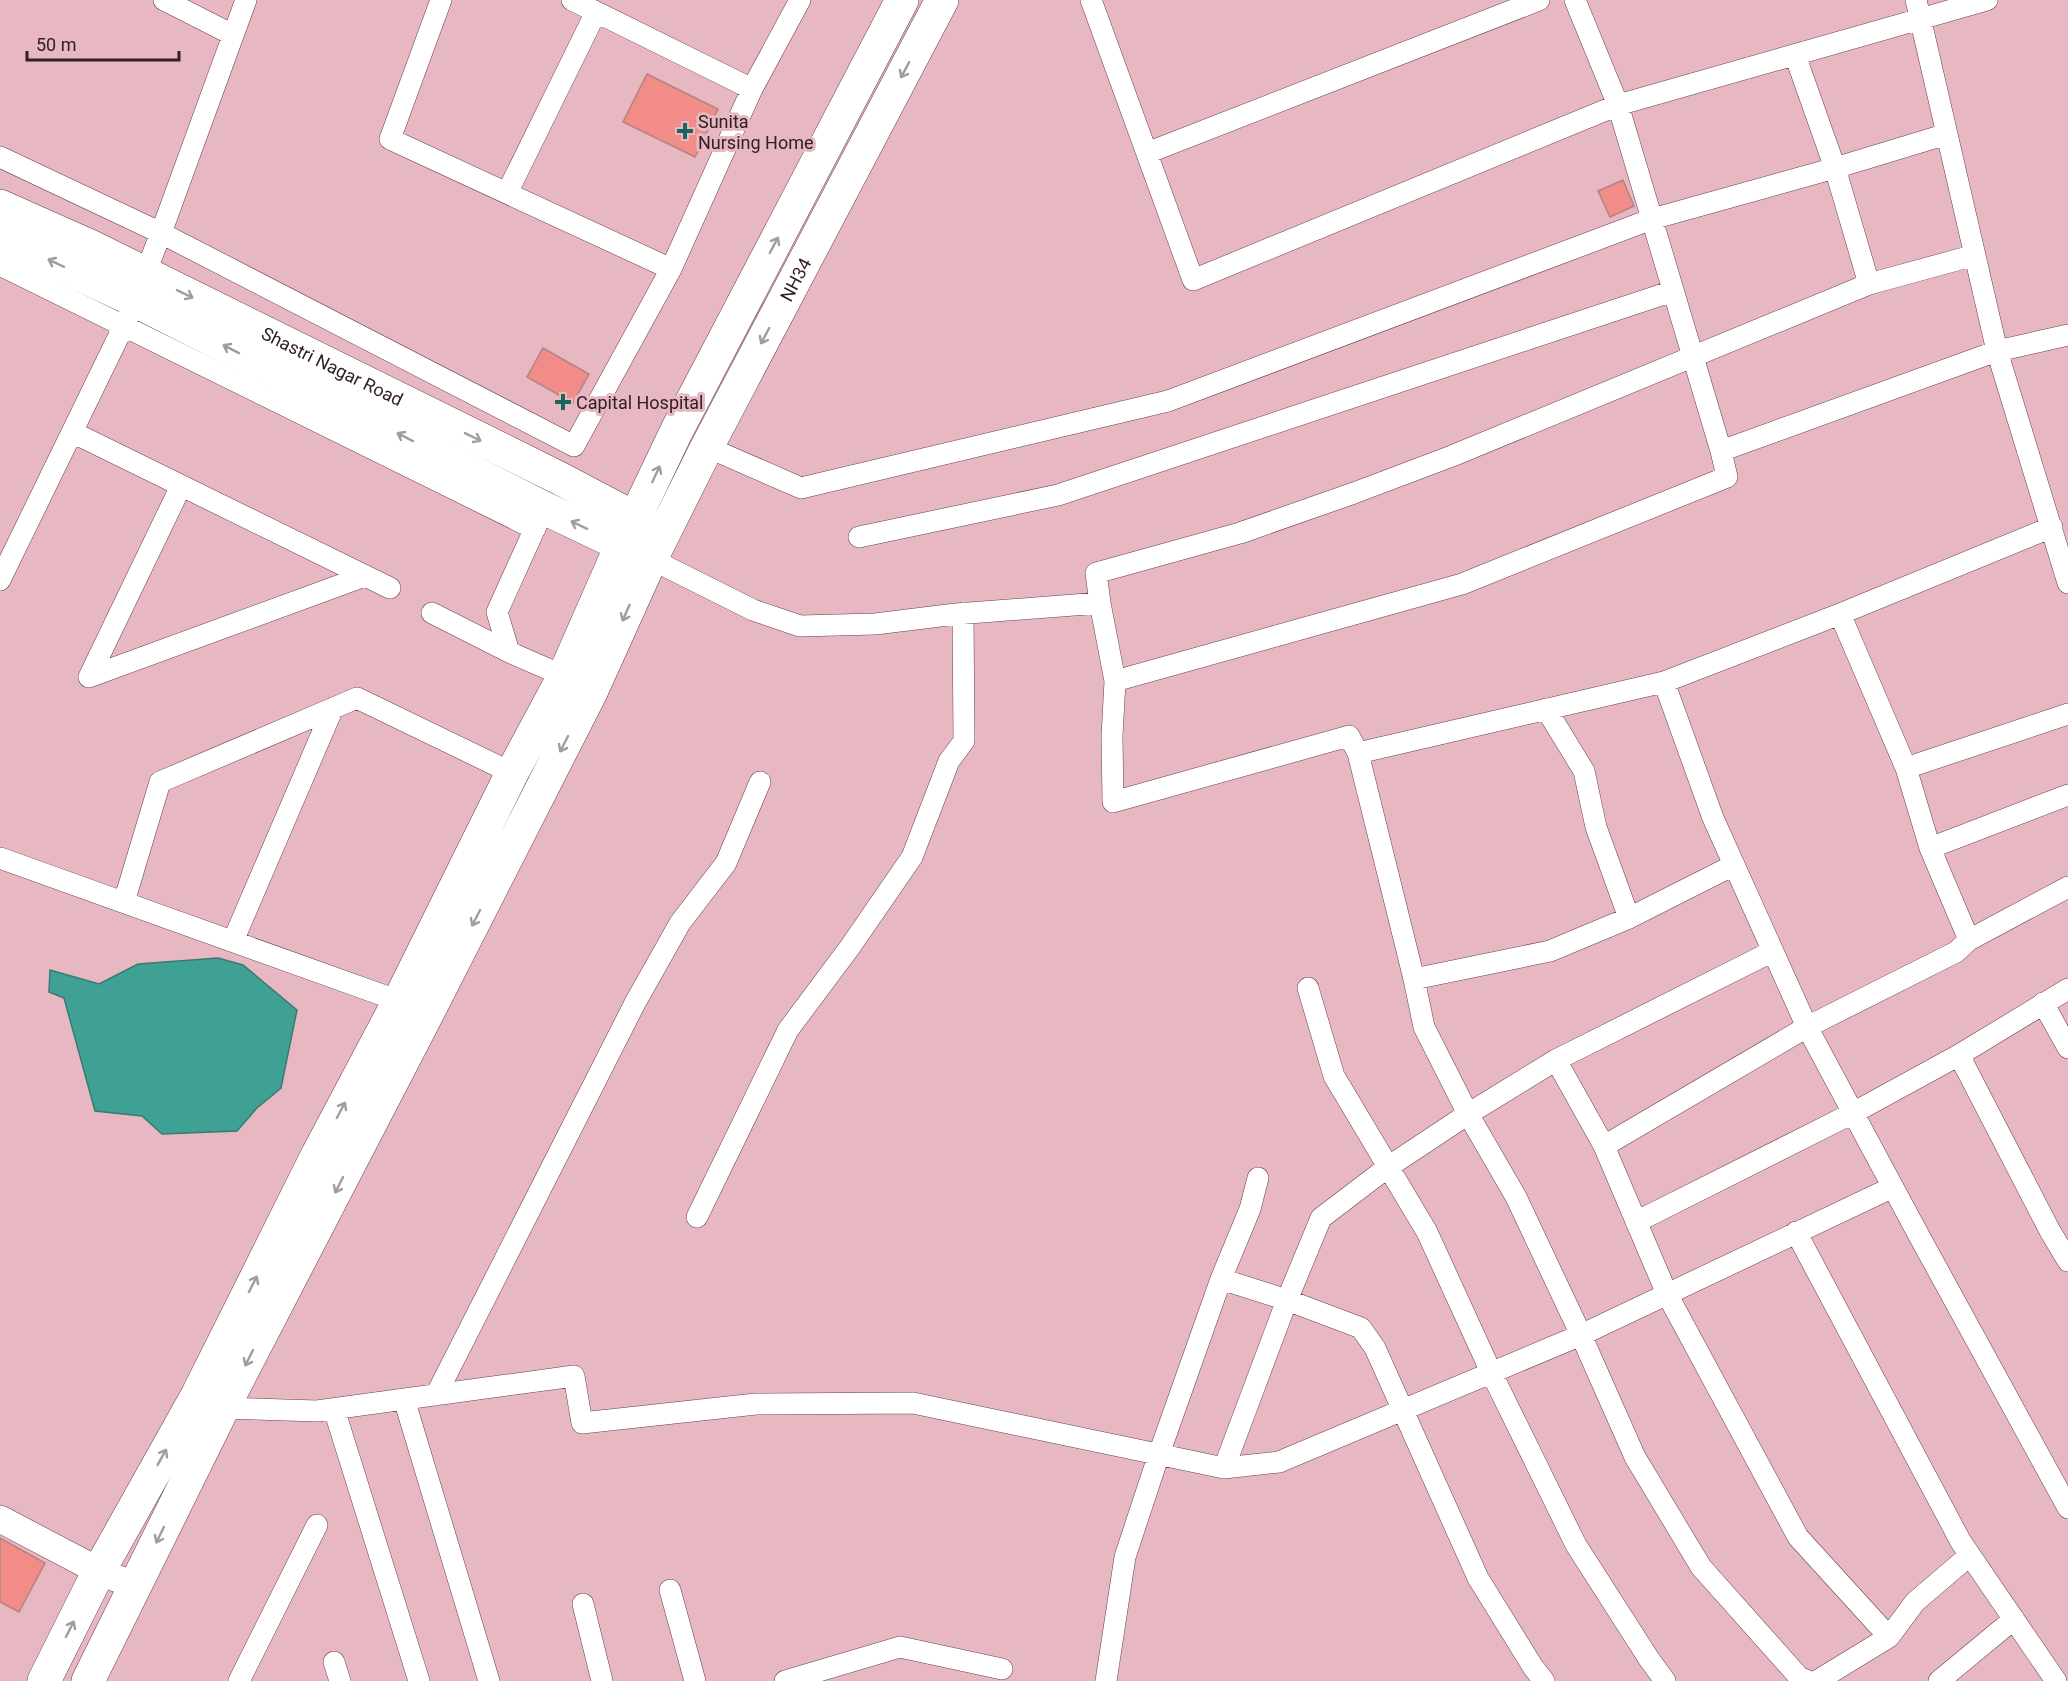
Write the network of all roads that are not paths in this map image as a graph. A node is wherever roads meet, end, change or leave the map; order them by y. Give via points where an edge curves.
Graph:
1 (164, 0) edge
2 (246, 0) edge
3 (441, 0) edge
4 (572, 0) edge
5 (800, 0) edge
6 (942, 0) edge
7 (1091, 0) edge
8 (1539, 0) edge
9 (1575, 0) edge
10 (1987, 0) edge
11 (898, 8) edge
12 (1918, 10) edge
13 (596, 12) junction
14 (925, 33) junction
15 (233, 35) junction
16 (1795, 55) junction
17 (752, 89) junction
18 (1618, 105) junction
19 (1947, 134) junction
20 (827, 143) junction
21 (1147, 153) junction
22 (0, 157) edge
23 (859, 159) junction
24 (1835, 168) junction
25 (507, 193) junction
26 (0, 206) edge
27 (1652, 219) junction
28 (161, 233) junction
29 (0, 237) edge
30 (1975, 255) junction
31 (0, 265) edge
32 (671, 269) junction
33 (757, 277) junction
34 (1869, 284) junction
35 (1674, 291) junction
36 (788, 294) junction
37 (135, 300) junction
38 (2068, 335) edge
39 (1997, 351) junction
40 (1693, 356) junction
41 (72, 432) junction
42 (574, 446) junction
43 (707, 447) junction
44 (1721, 451) junction
45 (559, 478) junction
46 (181, 486) junction
47 (539, 518) junction
48 (2052, 527) junction
49 (859, 537) dead end
50 (642, 539) junction
51 (364, 576) junction
52 (0, 580) edge
53 (2068, 583) edge
54 (390, 588) dead end
55 (1100, 603) junction
56 (432, 613) dead end
57 (963, 614) junction
58 (1840, 614) junction
59 (508, 652) junction
60 (564, 675) junction
61 (1115, 681) junction
62 (1664, 682) junction
63 (333, 708) junction
64 (1546, 709) junction
65 (2068, 714) edge
66 (1358, 753) junction
67 (1906, 768) junction
68 (512, 773) junction
69 (760, 782) dead end
70 (2068, 795) edge
71 (1930, 848) junction
72 (0, 858) edge
73 (1734, 866) junction
74 (2068, 887) edge
75 (124, 902) junction
76 (1629, 918) junction
77 (1969, 940) junction
78 (233, 941) junction
79 (1773, 951) junction
80 (1414, 979) junction
81 (1308, 988) dead end
82 (2068, 990) edge
83 (399, 1000) junction
84 (2043, 1003) junction
85 (1807, 1027) junction
86 (2068, 1048) edge
87 (1959, 1055) junction
88 (1556, 1060) junction
89 (1853, 1113) junction
90 (1468, 1114) junction
91 (1604, 1146) junction
92 (1388, 1167) junction
93 (1258, 1178) dead end
94 (1893, 1187) junction
95 (697, 1217) dead end
96 (1636, 1222) junction
97 (1796, 1232) junction
98 (2068, 1261) edge
99 (1221, 1279) junction
100 (1667, 1294) junction
101 (1287, 1300) junction
102 (1581, 1335) junction
103 (1491, 1372) junction
104 (436, 1395) junction
105 (404, 1399) junction
106 (211, 1401) junction
107 (334, 1409) junction
108 (1403, 1410) junction
109 (1159, 1454) junction
110 (1224, 1468) junction
111 (2068, 1508) edge
112 (0, 1519) edge
113 (317, 1525) dead end
114 (1970, 1555) junction
115 (99, 1571) junction
116 (135, 1586) junction
117 (670, 1590) dead end
118 (583, 1604) dead end
119 (2014, 1620) junction
120 (1889, 1637) junction
121 (1002, 1669) dead end
122 (829, 1675) edge
123 (44, 1681) edge
124 (88, 1681) edge
125 (239, 1681) edge
126 (419, 1681) edge
127 (489, 1681) edge
128 (602, 1681) edge
129 (695, 1681) edge
130 (785, 1681) edge
131 (1106, 1681) edge
132 (1544, 1681) edge
133 (1665, 1681) edge
134 (1808, 1681) edge
135 (1817, 1681) edge
136 (1939, 1681) edge
137 (2056, 1681) edge

1 - 15 street
2 - 15 street
3 - 25 street via 390,139
4 - 13 street
5 - 17 street
6 - 14 main road, NH34 / NH34
7 - 21 street
8 - 21 street
9 - 18 street
10 - 12 street
11 - 14 main road
11 - 20 main road, NH34
12 - 16 street
12 - 19 street
13 - 17 street
13 - 25 street
14 -> 23 main road, NH34 / NH34
15 - 28 street
16 - 18 street
16 - 24 street
17 - 32 street
18 - 21 street via 1193,280
18 - 27 street
19 - 24 street
19 - 30 street
20 - 23 main road
33 -> 20 main road, NH34
22 - 28 street
23 - 36 main road, NH34 / NH34
24 - 27 street
24 - 34 street
25 - 32 street
26 - 37 main road, Shastri Nagar Road via 90,246
27 - 35 street
27 - 43 street via 1146,406 801,488
28 - 37 street
28 - 42 street
37 -> 29 main road
30 - 34 street
30 - 39 street
31 - 37 street
32 - 42 street
33 - 36 main road
50 -> 33 main road, NH34 via 677,430
34 - 40 street
35 - 40 street
35 - 49 street via 1058,495
36 -> 43 main road, NH34 / NH34
37 - 41 street
37 -> 45 main road, Shastri Nagar Road
37 - 47 main road
38 - 39 street
39 - 44 street
39 - 48 street
40 - 44 street
40 - 55 street via 1354,493 1240,533 1096,573
41 - 46 street
41 - 52 street
42 - 45 street
43 - 50 main road, NH34 / NH34
44 - 61 street via 1726,477 1462,584
45 - 47 main road
45 - 50 main road, Shastri Nagar Road
46 - 51 street
46 - 51 street via 89,677
50 -> 47 main road
47 - 59 street via 497,612
48 - 53 street
48 - 58 street
50 - 57 street via 753,610 800,626 875,624
50 - 60 main road
50 -> 106 main road via 591,692 423,1022
51 - 54 street
55 - 57 street
55 - 61 street
56 - 59 street
57 - 95 street via 964,741 949,761 912,857 788,1030
58 - 62 street
58 - 67 street
59 - 60 street
60 - 68 main road
61 - 66 street via 1113,802 1349,736
62 - 64 street
62 - 73 street
63 - 68 street via 357,698
63 - 75 street via 160,782
63 - 78 street
64 - 66 street
64 - 76 street via 1584,771 1596,827
65 - 67 street
66 - 80 street
67 - 71 street
68 - 83 main road
69 - 104 street via 726,862 680,923 635,1003
70 - 71 street
71 - 77 street
72 - 75 street
73 - 76 street
73 - 79 street
74 - 77 street
75 - 78 street
76 - 80 street via 1550,951
77 - 85 street via 1956,952
78 - 83 street
79 - 85 street
79 - 88 street
80 - 90 street via 1424,1027
81 - 92 street via 1334,1076
82 - 84 street
106 -> 83 main road via 318,1154
84 - 86 street
84 - 87 street
85 - 89 street
85 - 91 street
87 - 89 street
87 - 98 street
88 - 90 street
88 - 91 street
89 - 94 street
89 - 96 street
90 - 92 street
90 - 102 street via 1516,1197
91 - 96 street
92 - 101 street via 1321,1218
92 - 103 street via 1427,1232
93 - 99 street via 1250,1209
94 - 97 street
94 - 111 street
96 - 100 street
97 - 100 street
97 - 114 street
99 - 101 street
99 - 109 street
100 - 102 street
100 - 120 street via 1798,1537
101 - 108 street via 1362,1328
101 - 110 street
102 - 103 street
102 - 134 street via 1635,1457 1701,1567 1799,1677
103 - 108 street
103 - 133 street via 1576,1545
104 - 105 street
104 - 109 street via 574,1376 582,1423 756,1404 914,1403
105 - 107 street
105 - 127 street
106 - 107 street via 317,1411
115 -> 106 main road
106 -> 116 main road
107 - 126 street
108 - 110 street via 1279,1462
108 - 132 street via 1478,1578
109 - 110 street
109 - 131 street via 1125,1557
112 - 115 street
113 - 125 street
114 - 119 street
114 - 120 street via 1915,1602
115 - 116 street
123 -> 115 main road
116 - 124 main road
117 - 129 street
118 - 128 street
119 - 136 street
119 - 137 street
120 - 135 street
121 - 122 street via 900,1647
122 - 130 street

